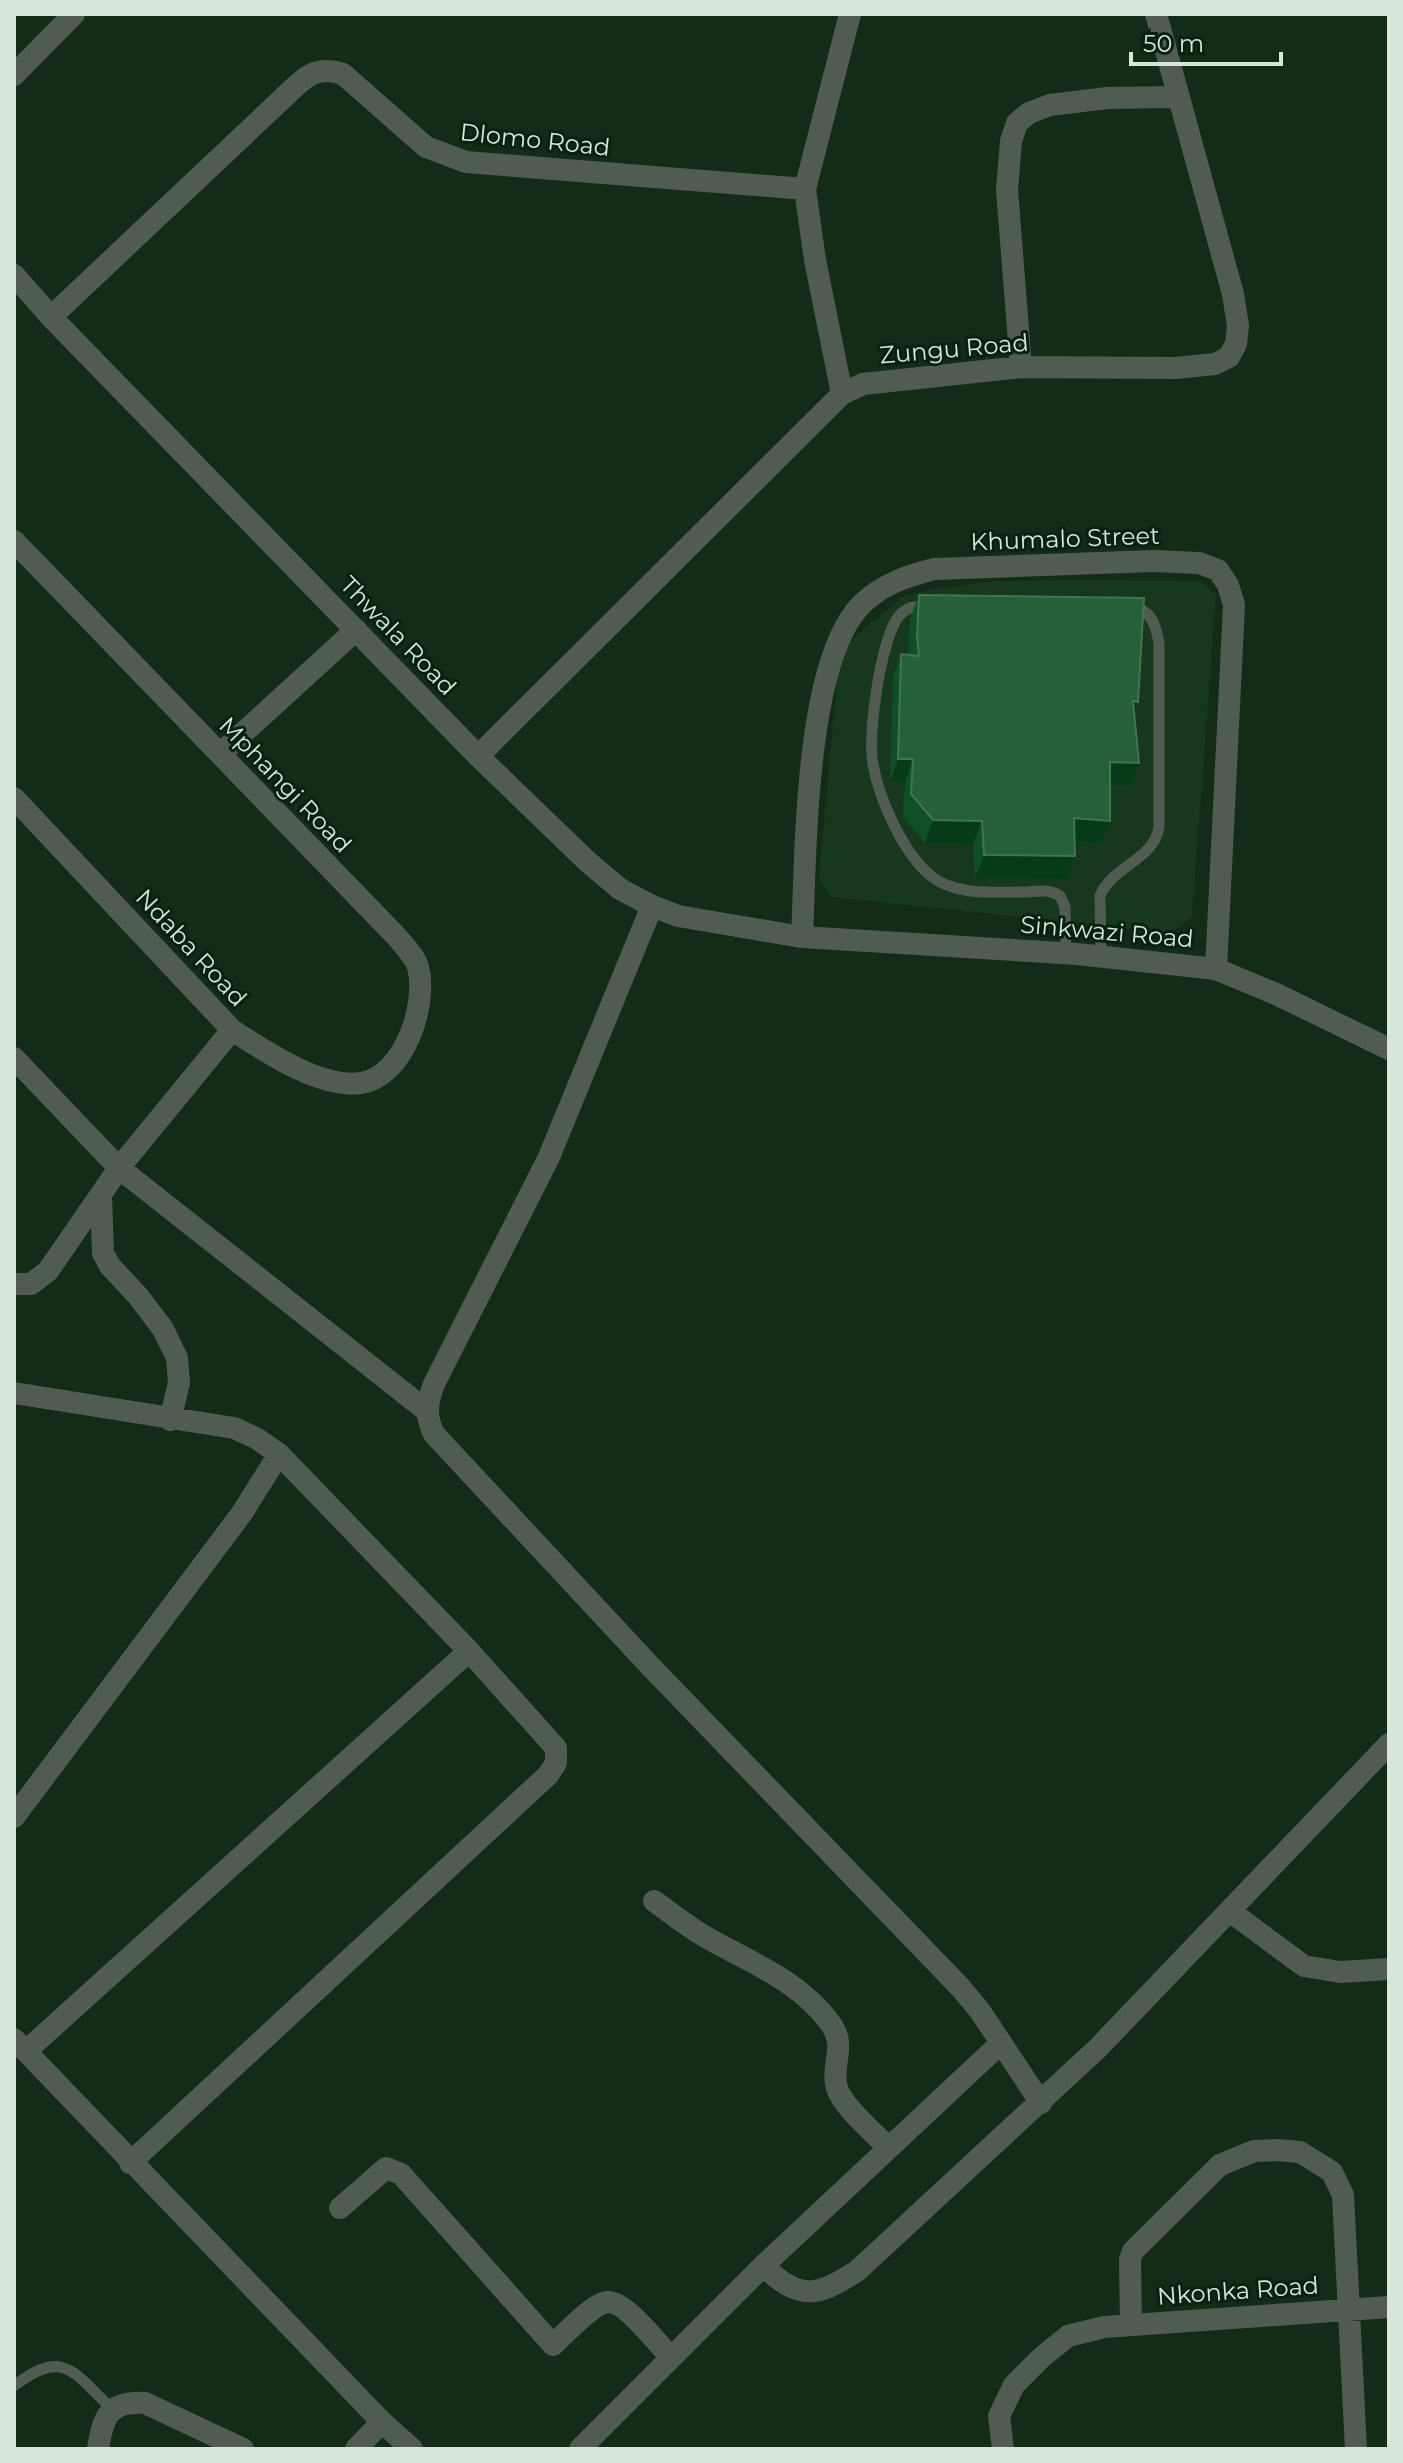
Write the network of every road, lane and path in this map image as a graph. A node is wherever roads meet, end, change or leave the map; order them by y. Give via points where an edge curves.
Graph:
1 (74, 14) edge
2 (850, 14) edge
3 (1156, 14) edge
4 (14, 75) edge
5 (1177, 97) junction
6 (805, 189) junction
7 (14, 275) edge
8 (51, 317) junction
9 (1021, 367) junction
10 (842, 394) junction
11 (14, 541) edge
12 (1119, 604) edge
13 (939, 605) edge
14 (356, 630) junction
15 (220, 754) junction
16 (478, 756) junction
17 (14, 798) edge
18 (652, 906) junction
19 (802, 937) junction
20 (1066, 953) junction
21 (1101, 957) junction
22 (1216, 969) junction
23 (232, 1030) junction
24 (1389, 1049) edge
25 (14, 1058) edge
26 (362, 1083) joint
27 (119, 1168) junction
28 (101, 1196) junction
29 (14, 1284) edge
30 (14, 1393) edge
31 (427, 1411) junction
32 (170, 1420) junction
33 (279, 1454) junction
34 (469, 1651) junction
35 (1389, 1744) edge
36 (14, 1817) edge
37 (654, 1901) dead end
38 (1231, 1912) junction
39 (1389, 1969) edge
40 (1001, 2043) junction
41 (20, 2045) edge
42 (1041, 2103) junction
43 (889, 2148) junction
44 (130, 2163) junction
45 (340, 2208) dead end
46 (763, 2266) junction
47 (1389, 2307) edge
48 (1349, 2310) junction
49 (1131, 2325) junction
50 (671, 2358) junction
51 (14, 2386) edge
52 (112, 2409) junction
53 (382, 2422) junction
54 (98, 2449) edge
55 (243, 2449) edge
56 (356, 2449) edge
57 (412, 2449) edge
58 (580, 2449) edge
59 (1003, 2449) edge
60 (1356, 2449) edge

1 - 4 street
2 - 6 street
3 - 5 street, Zungu Road
5 - 9 street via 1050,105 1017,123 1007,190
5 - 9 street, Zungu Road via 1233,294 1238,326 1229,357 1215,364 1175,368
6 - 8 street, Dlomo Road via 466,162 426,147 343,74 320,70 281,100
6 - 10 street
7 - 8 street, Thwala Road
8 - 14 street, Thwala Road
9 - 10 street, Zungu Road via 863,384
10 - 16 street, Zungu Road
11 - 15 street, Mphangi Road
12 - 21 lane via 1147,612 1157,629 1159,827 1153,845 1103,888
13 - 20 lane via 906,610 889,638 871,744 885,803 920,867 943,885 1060,896
14 - 15 street
14 - 16 street, Thwala Road
15 - 26 street, Mphangi Road via 417,963 421,986 412,1032 397,1058
16 - 18 street, Thwala Road via 588,862 620,889
17 - 23 street, Ndaba Road
18 - 19 street, Thwala Road via 678,916
18 - 31 street via 549,1157 434,1384
19 - 20 street, Sinkwazi Road
19 - 22 street, Khumalo Street via 819,703 829,664 861,605 904,577 934,569 1199,563 1218,570 1234,605
20 - 21 street, Sinkwazi Road
21 - 22 street, Sinkwazi Road
22 - 24 street, Sinkwazi Road
23 - 26 street, Ndaba Road via 318,1077
23 - 27 street
25 - 27 street
27 - 28 street
27 - 31 street
28 - 29 street via 48,1271 31,1284
28 - 32 street via 103,1253 163,1329 177,1358 179,1383
30 - 32 street
31 - 40 street via 434,1434 960,1987
32 - 33 street via 234,1428
33 - 34 street
33 - 36 street via 242,1513
34 - 41 street
34 - 44 street via 556,1748 556,1763
35 - 38 street
37 - 43 street via 812,2001 839,2038 839,2093
38 - 39 street via 1304,1966 1340,1972
38 - 42 street
40 - 42 street
40 - 43 street
41 - 44 street
42 - 46 street via 857,2271 832,2287 799,2291 783,2285
43 - 46 street
44 - 53 street
45 - 50 street via 386,2168 393,2168 553,2345 606,2302 620,2305
46 - 50 street
47 - 48 street, Nkonka Road
48 - 49 street, Nkonka Road
48 - 49 street, Nkonka Road via 1343,2195 1332,2172 1300,2152 1266,2150 1220,2165 1133,2251
48 - 60 street
49 - 59 street, Nkonka Road via 1068,2336 1042,2357 1014,2385 999,2416
50 - 58 street
51 - 52 lane via 41,2367 57,2365 71,2369
52 - 54 street via 102,2424
52 - 55 street via 145,2403
53 - 56 street
53 - 57 street

